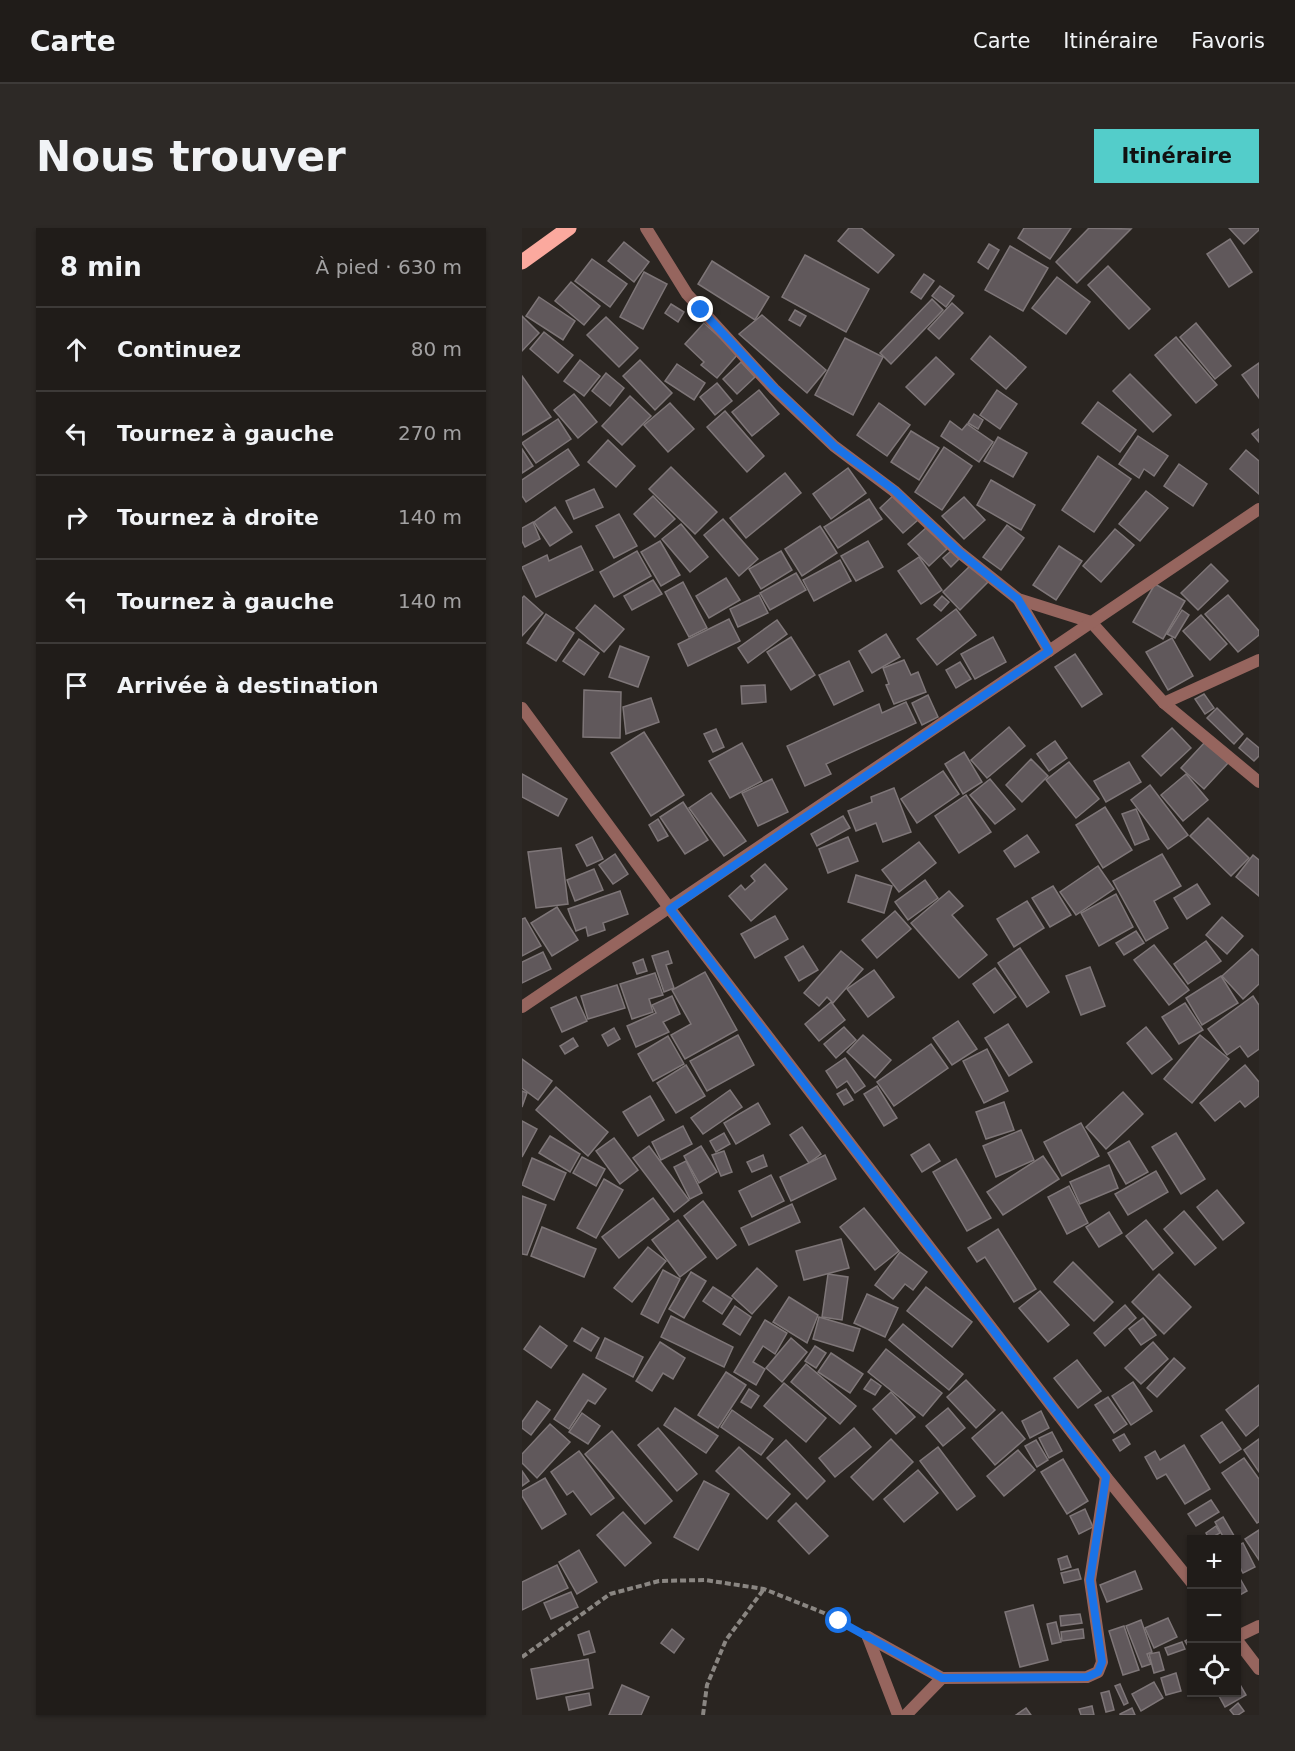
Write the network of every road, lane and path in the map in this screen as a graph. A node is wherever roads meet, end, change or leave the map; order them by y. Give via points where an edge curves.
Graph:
1 (569, 228) edge
2 (646, 228) edge
3 (522, 262) edge
4 (1259, 509) edge
5 (1018, 599) junction
6 (1091, 622) junction
7 (1049, 651) junction
8 (1259, 660) edge
9 (1164, 703) junction
10 (522, 708) edge
11 (1259, 782) edge
12 (670, 909) junction
13 (522, 1007) edge
14 (1106, 1477) junction
15 (1187, 1578) edge
16 (764, 1589) junction
17 (1259, 1626) edge
18 (1241, 1635) edge
19 (868, 1636) junction
20 (1240, 1643) edge
21 (522, 1656) edge
22 (1259, 1669) edge
23 (942, 1678) junction
24 (702, 1715) edge
25 (898, 1715) edge
26 (906, 1715) edge

1 - 3 main road
2 - 5 street via 687,294 774,388 834,446 894,490 959,552
4 - 6 street
5 - 6 street
5 - 7 street
6 - 7 street
6 - 9 street
7 - 12 street
8 - 9 street
9 - 11 street
10 - 12 street
12 - 13 street
12 - 14 street
14 - 15 street
14 - 23 street via 1090,1580 1102,1662 1098,1672 1087,1677
16 - 19 path
16 - 21 path via 705,1580 658,1581 610,1594
16 - 24 path via 726,1640 707,1685
17 - 18 street
19 - 23 street
19 - 25 street
20 - 22 street
23 - 26 street

